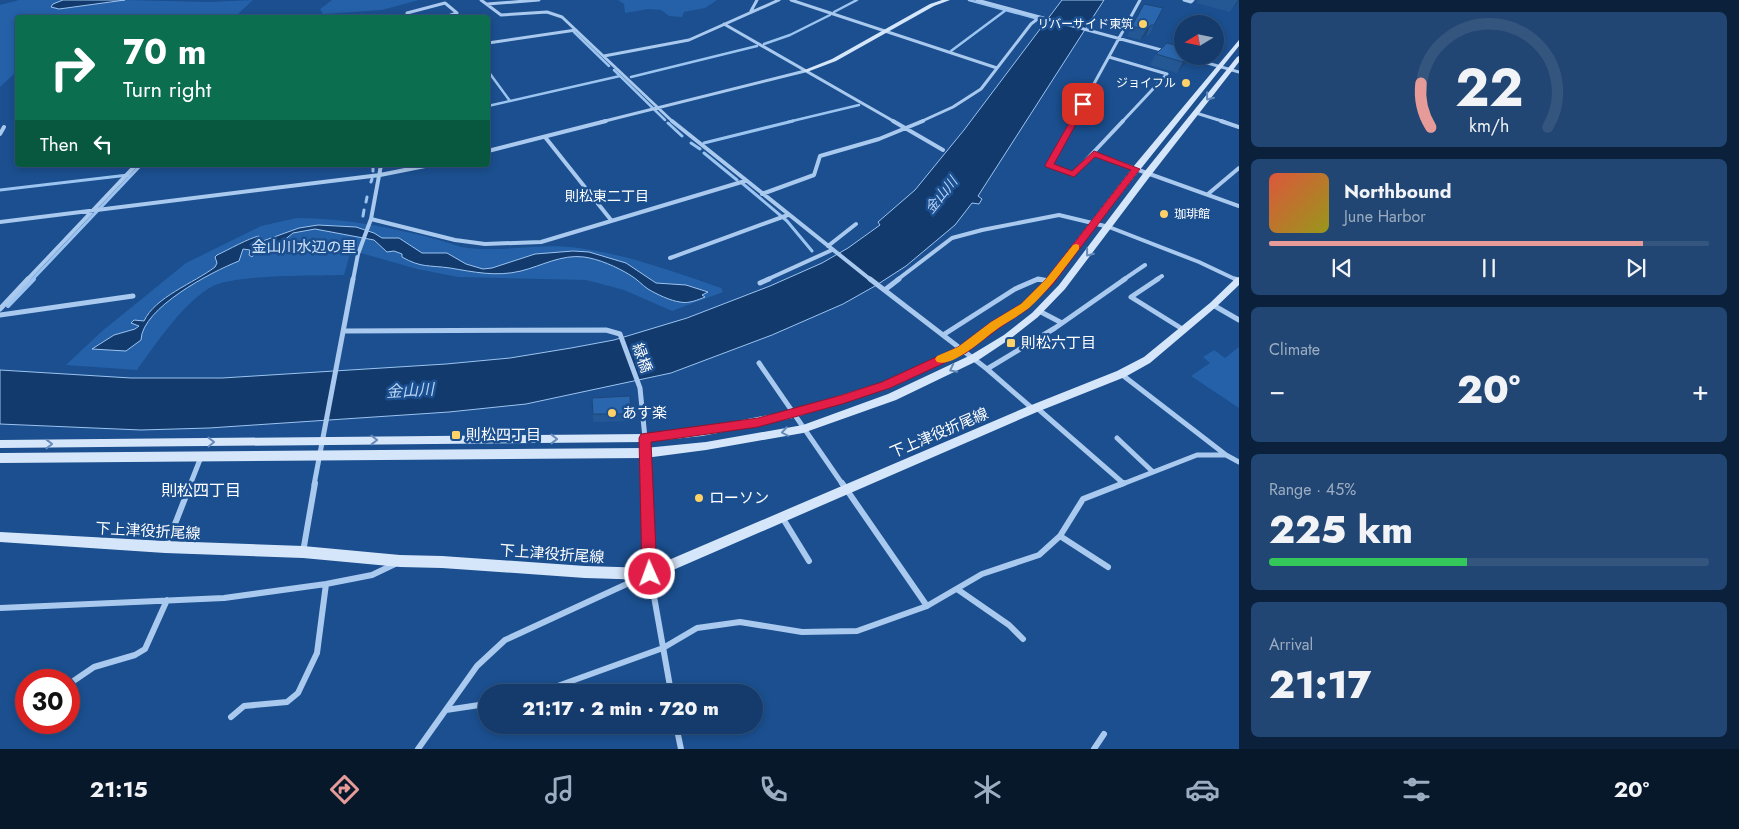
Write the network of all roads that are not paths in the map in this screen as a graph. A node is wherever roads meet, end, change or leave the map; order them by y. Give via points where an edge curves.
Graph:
1 (481, 0) edge
2 (539, 0) edge
3 (757, 0) edge
4 (779, 0) edge
5 (791, 0) edge
6 (947, 0) edge
7 (977, 0) edge
8 (1140, 0) edge
9 (1184, 0) edge
10 (1193, 0) edge
11 (486, 4) junction
12 (751, 11) junction
13 (407, 15) edge
14 (451, 15) edge
15 (1042, 18) junction
16 (724, 24) junction
17 (576, 30) junction
18 (887, 31) junction
19 (1118, 39) junction
20 (1239, 42) edge
21 (490, 43) edge
22 (1174, 54) edge
23 (604, 56) junction
24 (1109, 58) junction
25 (1239, 58) edge
26 (1216, 65) edge
27 (1220, 66) junction
28 (997, 68) junction
29 (1235, 70) edge
30 (805, 71) junction
31 (658, 108) junction
32 (1196, 113) junction
33 (4, 127) dead end
34 (1239, 127) edge
35 (906, 129) junction
36 (0, 134) edge
37 (545, 137) junction
38 (943, 150) dead end
39 (490, 151) edge
40 (1094, 154) junction
41 (134, 167) edge
42 (381, 167) edge
43 (420, 167) edge
44 (1239, 168) edge
45 (1136, 169) junction
46 (1148, 173) junction
47 (380, 175) junction
48 (745, 180) junction
49 (762, 194) junction
50 (1208, 194) junction
51 (1239, 206) edge
52 (94, 210) junction
53 (788, 215) junction
54 (371, 219) junction
55 (611, 220) junction
56 (0, 222) edge
57 (856, 224) dead end
58 (1094, 224) junction
59 (1108, 227) junction
60 (828, 246) junction
61 (833, 251) junction
62 (670, 258) dead end
63 (1145, 265) dead end
64 (1162, 276) dead end
65 (1239, 281) edge
66 (1049, 282) junction
67 (760, 283) dead end
68 (884, 288) junction
69 (133, 296) dead end
70 (1213, 305) junction
71 (0, 309) edge
72 (1039, 311) junction
73 (0, 315) edge
74 (1239, 320) edge
75 (1062, 323) junction
76 (1184, 330) junction
77 (344, 331) junction
78 (943, 335) junction
79 (962, 350) junction
80 (974, 358) junction
81 (759, 363) dead end
82 (987, 369) junction
83 (1121, 374) junction
84 (1034, 409) junction
85 (794, 414) junction
86 (803, 429) junction
87 (645, 438) junction
88 (1117, 438) dead end
89 (322, 440) junction
90 (0, 444) edge
91 (645, 454) junction
92 (1226, 455) junction
93 (201, 456) junction
94 (320, 456) junction
95 (0, 458) edge
96 (1239, 462) edge
97 (1153, 472) junction
98 (1123, 483) junction
99 (846, 488) junction
100 (781, 517) junction
101 (1060, 536) junction
102 (0, 537) edge
103 (165, 547) junction
104 (303, 552) junction
105 (400, 561) junction
106 (809, 561) dead end
107 (1108, 567) dead end
108 (650, 574) junction
109 (326, 584) junction
110 (957, 589) junction
111 (167, 600) junction
112 (927, 606) junction
113 (0, 608) edge
114 (1023, 639) dead end
115 (663, 648) junction
116 (80, 677) edge
117 (562, 684) edge
118 (670, 684) edge
119 (478, 705) edge
120 (446, 710) junction
121 (231, 717) dead end
122 (678, 734) edge
123 (1104, 734) dead end
124 (418, 749) edge
125 (682, 749) edge
126 (1094, 749) edge

1 - 11 street
2 - 11 street
3 - 12 street
4 - 12 street
5 - 18 street
6 - 18 street
7 - 15 street
8 - 19 street
9 - 10 street
11 - 17 street via 501,15 547,12 562,17
12 - 16 street
13 - 14 street via 445,3 457,13
15 - 19 street
15 - 28 street via 1031,24
16 - 23 street via 689,40
16 - 30 street
17 - 21 street
17 - 23 street
18 - 28 street
18 - 30 street via 834,60
19 - 22 street
19 - 24 street
20 - 27 street
23 - 31 street
24 - 40 street via 1167,74
24 - 40 street via 1049,165 1074,174
25 - 29 street
26 - 27 street
27 - 29 street
27 - 45 street
28 - 35 street via 981,88 953,107
29 -> 32 street
30 - 31 street
30 - 35 street
31 - 37 street
31 - 48 street
32 - 34 street
32 - 46 street
33 - 36 street
35 - 38 street
35 - 49 street via 820,156 814,174
37 - 39 street
37 - 55 street
40 - 45 street
41 - 52 street
42 - 47 street
43 - 47 street
44 - 50 street
45 - 46 street
45 - 58 street
46 - 50 street
46 - 59 street
47 - 52 street
47 - 54 street
48 - 49 street
48 - 55 street
49 - 53 street
50 - 51 street
52 - 56 street
52 - 71 street
53 - 60 street
53 - 62 street
54 - 55 street via 455,240 485,244 541,242
54 - 77 street via 360,251
57 - 60 street
58 - 59 street
58 - 66 street
58 - 68 street via 1059,215 952,238
59 - 65 street
59 -> 72 street via 1062,287
60 - 61 street
61 - 67 street
61 - 68 street
63 - 75 street
64 - 76 street via 1130,297
65 - 70 street, 下上津役折尾線
66 - 78 street via 1038,279 1015,289
66 - 79 street via 1024,306
68 - 78 street
69 - 73 street
70 - 74 street
70 - 76 street, 下上津役折尾線
72 - 75 street
72 - 80 street
75 - 82 street
76 - 83 street, 下上津役折尾線 via 1147,360
77 - 87 street, 緑橋 via 606,330 620,334 640,388
77 - 89 street
78 - 79 street
79 - 80 street
79 - 85 street via 886,385
80 - 82 street
80 -> 86 street via 892,397
81 - 85 street
82 - 84 street
83 - 84 street, 下上津役折尾線
83 - 92 street
84 - 98 street via 1078,442
84 - 99 street, 下上津役折尾線
85 - 86 street
85 - 87 street via 711,430
86 -> 91 street
86 - 99 street
89 -> 87 street
87 - 91 street, 緑橋
88 - 97 street
90 -> 89 street
89 - 94 street
91 - 94 street
91 - 108 street, 緑橋
92 - 96 street
92 - 97 street via 1197,454
93 - 94 street
93 - 95 street
93 - 103 street
94 - 104 street
97 - 98 street
98 - 101 street via 1083,499
99 - 100 street, 下上津役折尾線
99 - 112 street
100 - 106 street
100 - 108 street, 下上津役折尾線
101 - 107 street
101 - 110 street via 1039,555 982,574
102 - 103 street, 下上津役折尾線
103 - 104 street, 下上津役折尾線
104 - 105 street, 下上津役折尾線
105 - 108 street, 下上津役折尾線
105 - 109 street via 372,575
108 - 115 street, 緑橋
108 - 120 street via 505,640 477,666
109 - 111 street via 224,598
109 - 121 street via 317,653 298,693 286,702 244,706
110 - 112 street
110 - 114 street via 1009,625
111 - 113 street
111 - 116 street via 146,649 94,667
112 - 115 street via 857,631 802,632 740,622 697,628
115 - 117 street
115 - 118 street, 緑橋
119 - 120 street
120 - 124 street
122 - 125 street
123 - 126 street

